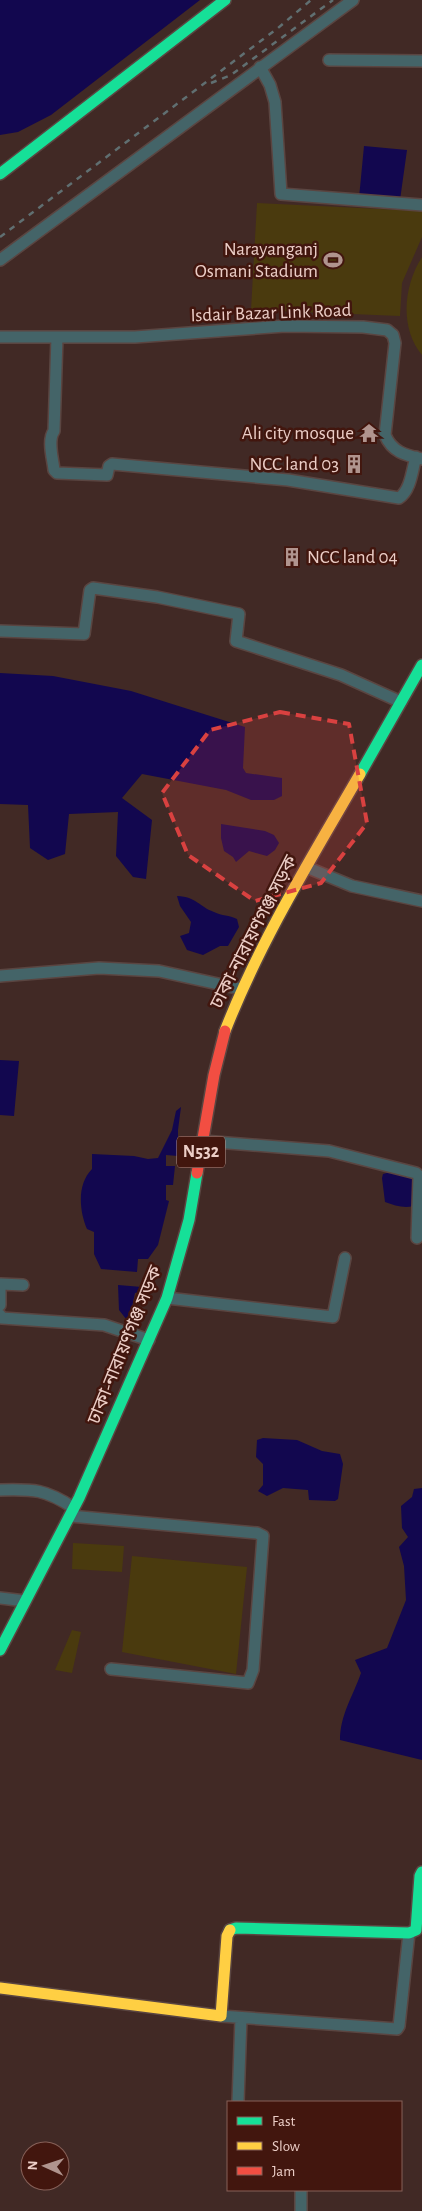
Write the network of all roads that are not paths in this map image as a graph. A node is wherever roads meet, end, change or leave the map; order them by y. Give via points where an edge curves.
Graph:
1 (225, 0) edge
2 (353, 0) edge
3 (329, 60) dead end
4 (422, 61) edge
5 (260, 67) junction
6 (0, 174) edge
7 (422, 205) edge
8 (0, 260) edge
9 (0, 337) edge
10 (58, 337) junction
11 (419, 458) edge
12 (0, 631) edge
13 (422, 665) edge
14 (401, 702) junction
15 (306, 867) junction
16 (422, 901) edge
17 (0, 976) edge
18 (240, 988) junction
19 (203, 1141) junction
20 (417, 1238) dead end
21 (345, 1258) dead end
22 (0, 1284) edge
23 (23, 1285) dead end
24 (167, 1298) junction
25 (0, 1304) edge
26 (0, 1315) edge
27 (149, 1340) junction
28 (0, 1490) edge
29 (72, 1512) junction
30 (0, 1598) edge
31 (25, 1601) junction
32 (0, 1650) edge
33 (111, 1669) dead end
34 (422, 1872) edge
35 (416, 1931) edge
36 (0, 1988) edge
37 (221, 2016) junction
38 (241, 2018) junction
39 (238, 2101) edge
40 (301, 2191) edge
41 (301, 2211) edge

1 - 6 main road
2 - 5 street
3 - 4 street
5 - 7 street via 275,102 281,194
5 - 8 street
9 - 10 street, Isdair Bazar Link Road
10 - 11 street, Isdair Bazar Link Road via 134,337 285,326 387,330 396,343 385,435 395,451
10 - 11 street via 51,447 57,473 107,474 112,464 288,480 399,498 408,488
12 - 14 street via 84,634 90,590 93,588 157,598 239,614 236,641 341,676
13 - 14 main road, ঢাকা-নারায়ণগঞ্জ সড়ক / N532
14 - 15 main road, ঢাকা-নারায়ণগঞ্জ সড়ক / N532
15 - 16 street via 352,886
15 - 18 main road, ঢাকা-নারায়ণগঞ্জ সড়ক / N532
17 - 18 street via 99,968 160,971
18 - 19 main road, ঢাকা-নারায়ণগঞ্জ সড়ক / N532 via 223,1035
19 - 20 street via 329,1152 416,1173 419,1176
19 - 24 main road, ঢাকা-নারায়ণগঞ্জ সড়ক / N532 via 189,1220
21 - 24 street via 333,1317
22 - 23 street
22 - 25 street
24 - 27 main road, ঢাকা-নারায়ণগঞ্জ সড়ক / N532
26 - 27 street via 2,1318 104,1325
27 - 29 main road, ঢাকা-নারায়ণগঞ্জ সড়ক / N532
28 - 29 street via 34,1489 55,1495
29 - 31 main road, ঢাকা-নারায়ণগঞ্জ সড়ক / N532
29 - 33 street via 257,1532 262,1536 253,1670 248,1683
30 - 31 street
31 - 32 main road, ঢাকা-নারায়ণগঞ্জ সড়ক / N532
34 - 35 main road
35 - 37 main road via 229,1930
35 - 38 street via 397,2029
36 - 37 main road
37 - 38 street
38 - 39 street
40 - 41 street

